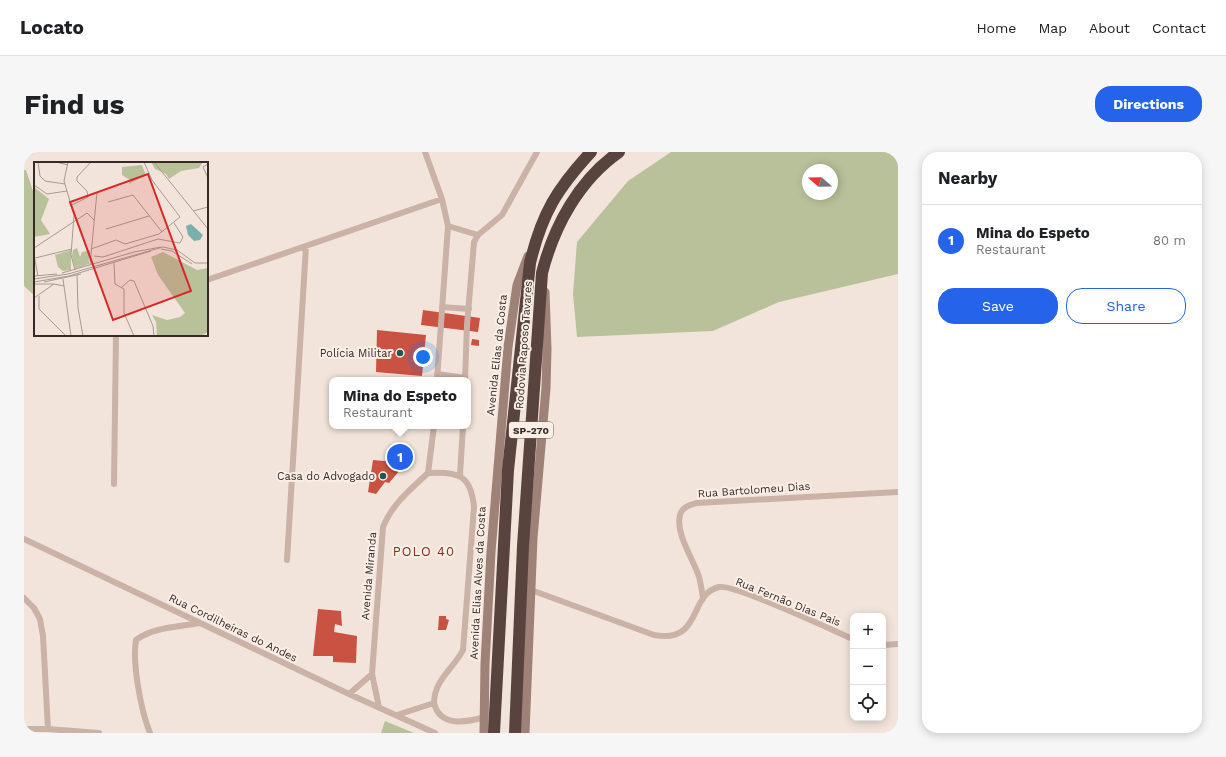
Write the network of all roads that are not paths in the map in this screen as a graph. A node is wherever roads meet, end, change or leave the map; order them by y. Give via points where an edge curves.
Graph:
1 (31, 152) edge
2 (426, 152) edge
3 (537, 152) edge
4 (592, 152) edge
5 (619, 152) edge
6 (24, 153) edge
7 (442, 199) junction
8 (448, 226) junction
9 (537, 234) junction
10 (478, 235) junction
11 (306, 246) junction
12 (542, 273) junction
13 (208, 280) edge
14 (442, 307) junction
15 (469, 309) junction
16 (116, 336) edge
17 (437, 377) edge
18 (465, 377) edge
19 (434, 429) edge
20 (463, 429) edge
21 (500, 434) joint
22 (428, 472) junction
23 (460, 475) junction
24 (114, 484) dead end
25 (898, 492) edge
26 (24, 539) edge
27 (287, 560) dead end
28 (531, 590) junction
29 (24, 598) edge
30 (703, 599) junction
31 (200, 623) junction
32 (850, 638) edge
33 (898, 644) edge
34 (886, 645) edge
35 (372, 674) junction
36 (349, 694) junction
37 (434, 703) junction
38 (379, 707) junction
39 (397, 715) junction
40 (485, 717) junction
41 (24, 729) edge
42 (48, 729) junction
43 (99, 733) edge
44 (150, 733) edge
45 (435, 733) edge
46 (484, 733) edge
47 (494, 733) edge
48 (515, 733) edge
49 (525, 733) edge

1 - 6 street
2 - 7 street
3 - 10 street via 502,216
4 - 9 highway, Rodovia Raposo Tavares / SP-270 via 558,192
5 - 12 highway, Rodovia Raposo Tavares / SP-270 via 585,183 569,207 547,251
7 - 8 street
7 - 11 street
8 - 10 street
8 - 14 street
9 - 21 main road, Avenida Elias da Costa via 525,263 513,308
9 - 47 highway, Rodovia Raposo Tavares / SP-270 via 526,285 508,470
10 - 15 street via 472,254
11 - 13 street
11 - 27 street
12 - 28 main road via 546,298 547,349
12 - 48 highway, Rodovia Raposo Tavares / SP-270 via 522,561
14 - 15 street
14 - 17 street
15 - 18 street
16 - 24 street
19 - 22 street
20 - 23 street
21 - 40 main road, Avenida Elias Alves da Costa via 485,664
22 - 23 street
22 - 35 street, Avenida Miranda via 397,503 383,527
23 - 37 street via 473,493 474,506 463,650 438,685
25 - 30 street, Rua Bartolomeu Dias via 697,503 685,507 680,514 679,525 699,577
26 - 31 street, Rua Cordilheiras do Andes
28 - 30 street, Rua Fernão Dias Pais via 654,636 666,638 678,635 688,626
28 - 49 main road
29 - 42 street via 34,608 41,625
30 - 32 street, Rua Fernão Dias Pais via 710,591 720,587 735,590
31 - 36 street, Rua Cordilheiras do Andes
31 - 44 street via 152,632 136,640 135,664
33 - 34 street
35 - 36 street
35 - 38 street, Avenida Miranda
36 - 38 street, Rua Cordilheiras do Andes
37 - 39 street
37 - 40 street via 438,712 456,722
38 - 39 street, Rua Cordilheiras do Andes
39 - 45 street, Rua Cordilheiras do Andes
40 - 46 main road, Avenida Elias Alves da Costa
41 - 42 street
42 - 43 street

